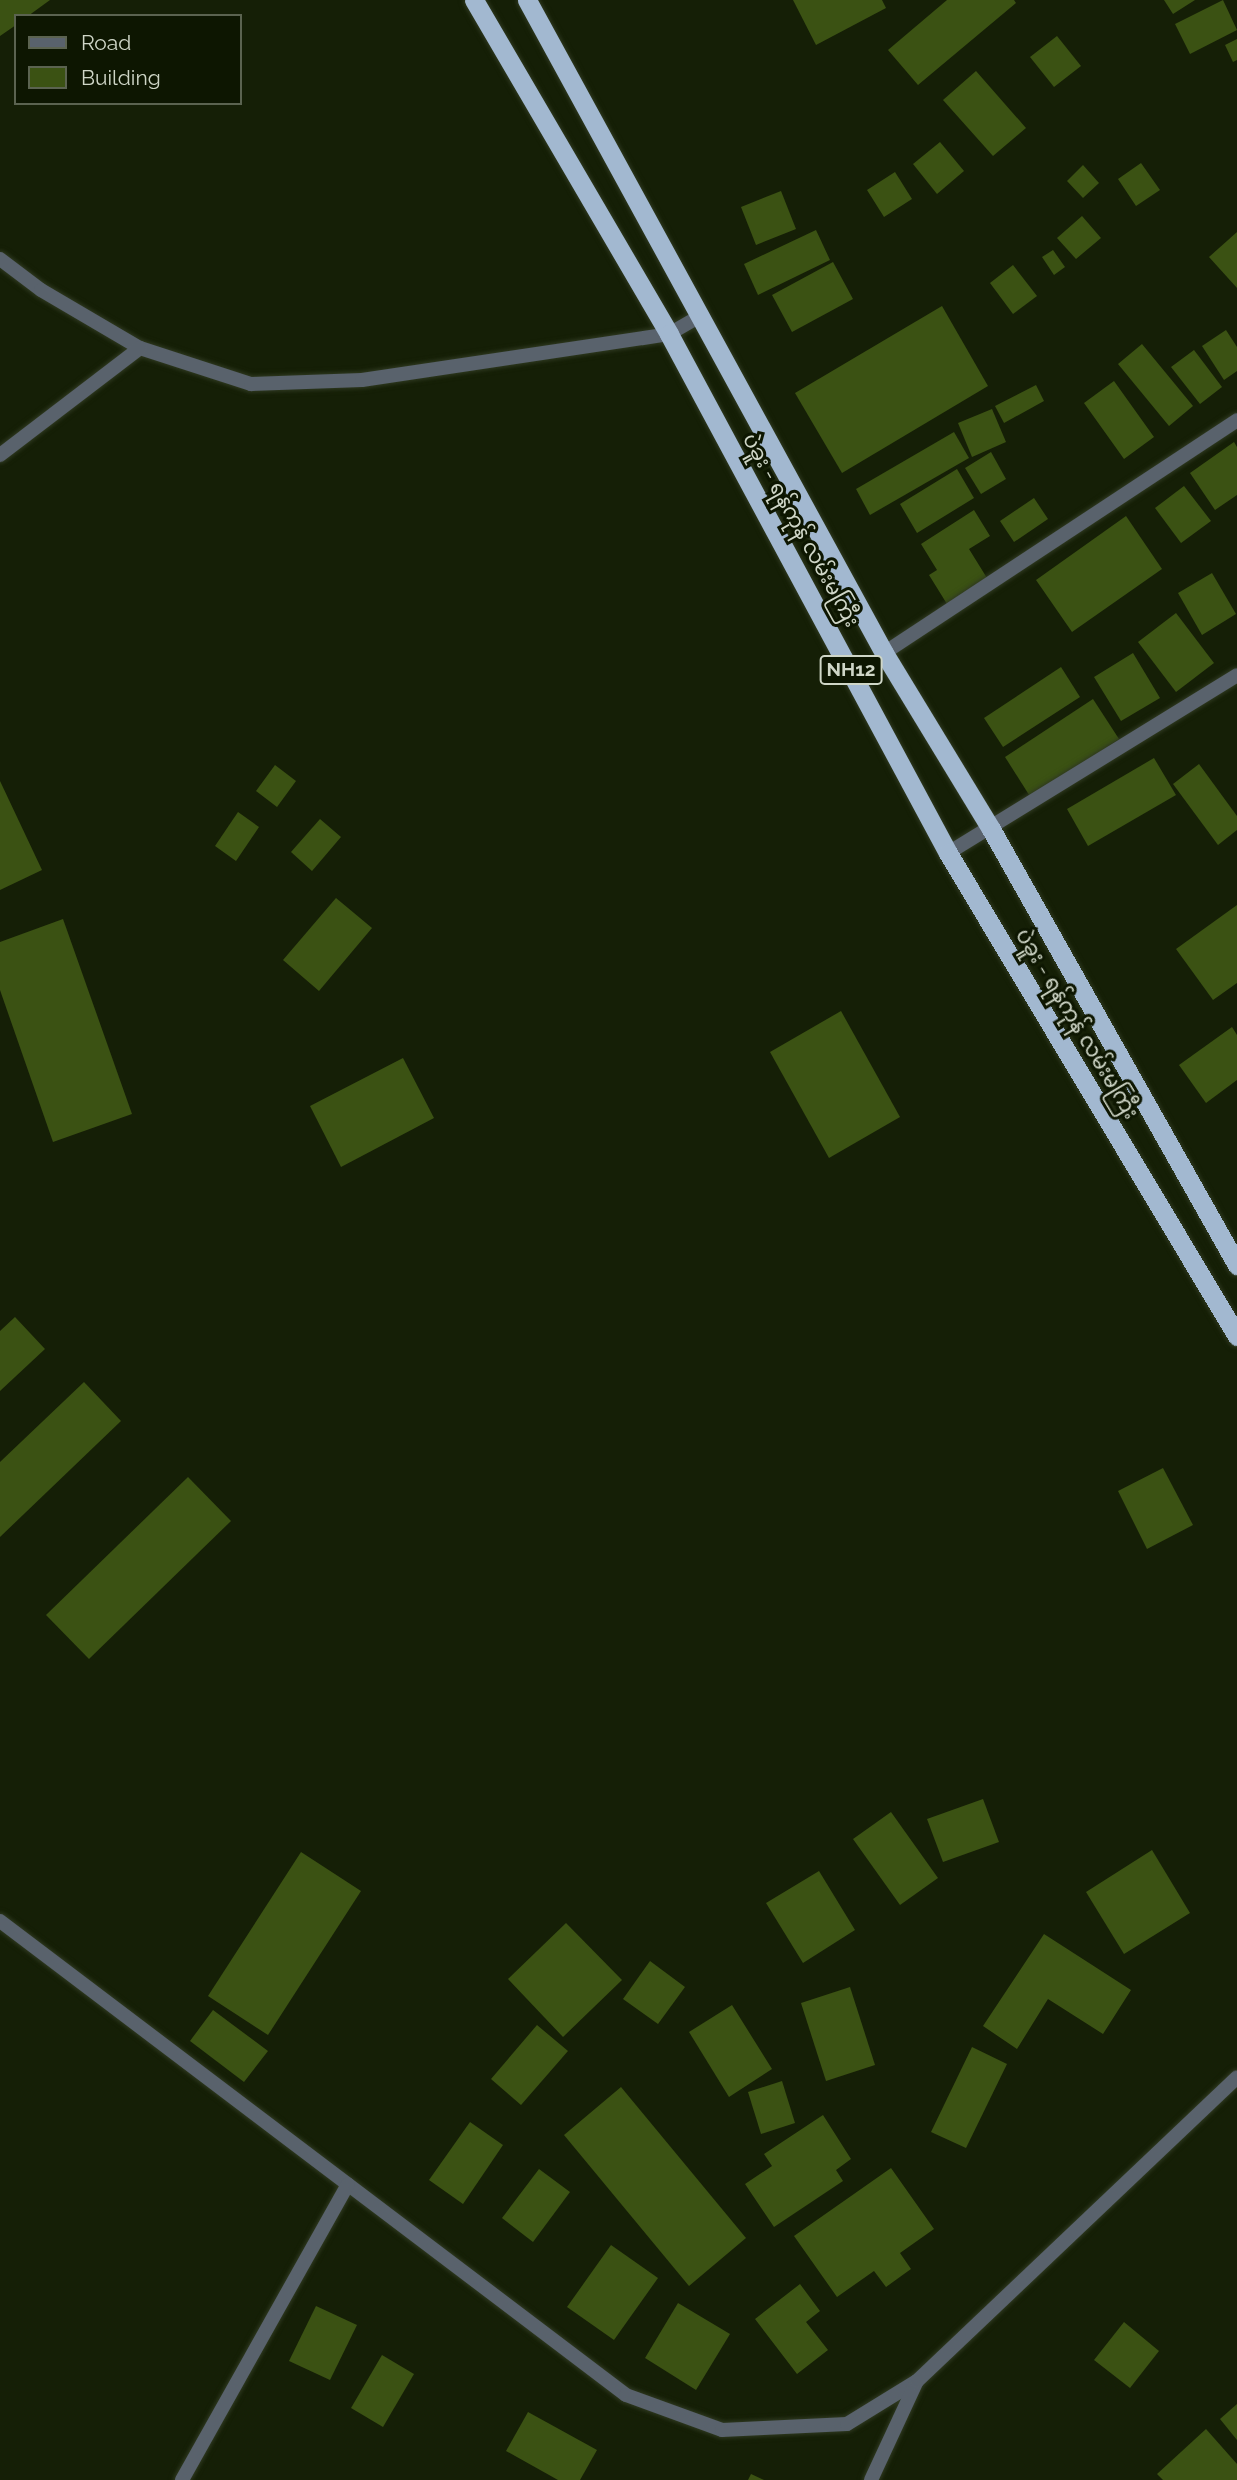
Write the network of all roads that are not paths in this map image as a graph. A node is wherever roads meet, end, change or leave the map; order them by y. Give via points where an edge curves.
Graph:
1 (474, 0) edge
2 (527, 0) edge
3 (0, 259) edge
4 (702, 315) junction
5 (669, 334) junction
6 (141, 348) junction
7 (1237, 420) edge
8 (0, 455) edge
9 (884, 653) junction
10 (1237, 675) edge
11 (991, 829) junction
12 (948, 853) junction
13 (1237, 1265) edge
14 (1237, 1336) edge
15 (0, 1921) edge
16 (1237, 2077) edge
17 (348, 2184) junction
18 (917, 2381) junction
19 (182, 2480) edge
20 (871, 2480) edge

1 - 5 highway, ပဲခူး - ရန်ကုန် လမ်းမကြီး / NH12
2 - 4 highway, ပဲခူး - ရန်ကုန် လမ်းမကြီး / NH12
3 - 6 street via 41,290
4 - 5 street
4 - 9 highway, ပဲခူး - ရန်ကုန် လမ်းမကြီး / NH12
5 - 6 street via 362,380 251,384
5 - 12 highway, ပဲခူး - ရန်ကုန် လမ်းမကြီး / NH12
6 - 8 street
7 - 9 street
9 - 11 highway, ပဲခူး - ရန်ကုန် လမ်းမကြီး / NH12
10 - 11 street
11 - 12 street
11 - 13 highway, ပဲခူး - ရန်ကုန် လမ်းမကြီး / NH12
12 - 14 highway, ပဲခူး - ရန်ကုန် လမ်းမကြီး / NH12
15 - 17 street
16 - 18 street
17 - 18 street via 626,2395 722,2430 847,2424
17 - 19 street
18 - 20 street

